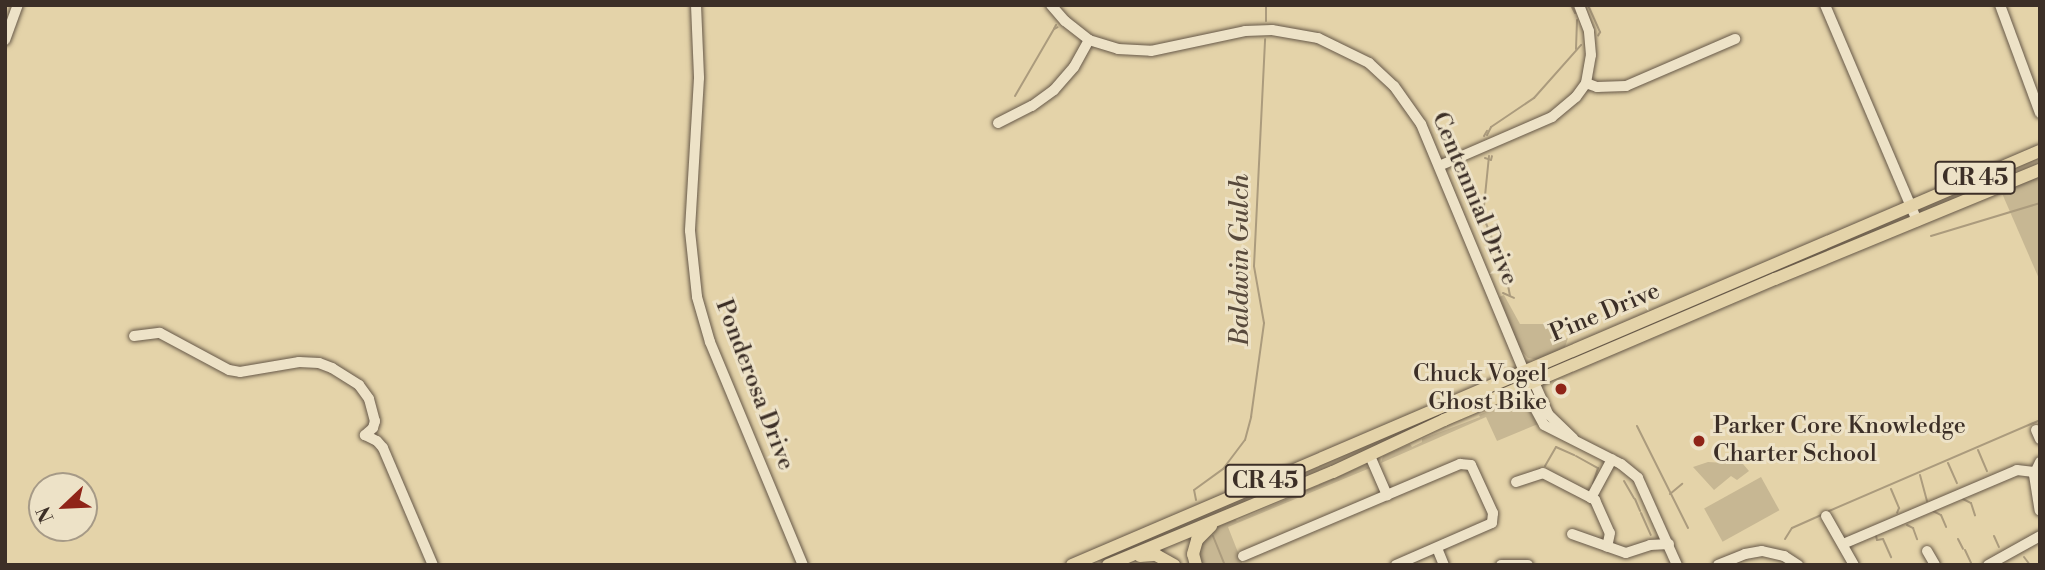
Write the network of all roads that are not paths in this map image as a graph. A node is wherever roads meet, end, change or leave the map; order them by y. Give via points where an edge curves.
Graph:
1 (18, 5) edge
2 (696, 5) edge
3 (1051, 5) edge
4 (1579, 5) edge
5 (1825, 5) edge
6 (2000, 5) edge
7 (1735, 39) dead end
8 (5, 40) edge
9 (1089, 40) junction
10 (1586, 83) junction
11 (2040, 113) edge
12 (998, 123) dead end
13 (2040, 150) edge
14 (1439, 166) junction
15 (2040, 170) edge
16 (1910, 206) junction
17 (1917, 222) junction
18 (134, 336) dead end
19 (1524, 371) junction
20 (1529, 384) junction
21 (1370, 456) junction
22 (1612, 459) junction
23 (2037, 467) edge
24 (1516, 482) dead end
25 (1387, 495) junction
26 (1591, 498) junction
27 (1262, 502) junction
28 (2040, 511) edge
29 (1826, 516) dead end
30 (1167, 523) junction
31 (1664, 532) junction
32 (1572, 534) dead end
33 (2040, 536) edge
34 (1173, 538) junction
35 (1669, 544) junction
36 (1843, 544) junction
37 (1650, 545) junction
38 (1607, 547) junction
39 (1437, 548) junction
40 (1927, 551) dead end
41 (1244, 556) dead end
42 (433, 565) edge
43 (803, 565) edge
44 (1072, 565) edge
45 (1108, 565) edge
46 (1120, 565) edge
47 (1176, 565) edge
48 (1193, 565) edge
49 (1396, 565) edge
50 (1444, 565) edge
51 (1501, 565) edge
52 (1528, 565) edge
53 (1677, 565) edge
54 (1718, 565) edge
55 (1798, 565) edge
56 (1854, 565) edge
57 (1935, 565) edge
58 (1988, 565) edge

1 - 8 street
2 - 43 street, Ponderosa Drive via 699,78 690,231 697,297 710,342
3 - 9 street, Centennial Drive
4 - 10 street via 1591,42
5 - 16 street
6 - 11 street
7 - 10 street via 1626,86
9 - 12 street via 1054,90
9 - 14 street, Centennial Drive via 1141,52 1245,31 1286,31 1318,38 1359,57 1394,86 1421,124
10 - 14 street via 1572,102 1552,117
13 - 16 main road, Pine Drive / CR 45
14 - 19 street, Centennial Drive
15 - 17 main road, Pine Drive / CR 45
16 - 17 street
16 - 19 main road, Pine Drive / CR 45
17 - 20 main road, Pine Drive / CR 45
18 - 42 street via 160,333 229,370 319,363 359,385 375,421 365,435 383,448
19 - 20 street, Centennial Drive
19 - 30 main road, Pine Drive / CR 45
20 - 21 main road, Pine Drive / CR 45
20 - 22 street via 1541,422
21 - 25 street
21 - 27 main road, Pine Drive / CR 45
22 - 26 street
22 - 31 street via 1641,482
23 - 28 street
23 - 36 street via 2017,470
24 - 26 street via 1541,473
25 - 39 street via 1460,464 1472,466 1493,521
25 - 41 street
26 - 38 street via 1609,531
27 - 34 main road, Pine Drive / CR 45
27 - 48 main road via 1204,531 1194,549
29 - 36 street
30 - 34 main road
30 - 44 main road, Pine Drive / CR 45
31 - 35 street
31 - 37 street
32 - 38 street
33 - 58 street
34 - 45 main road, Pine Drive / CR 45
34 - 47 main road
34 - 48 main road
35 - 37 street
35 - 53 street
36 - 56 street
37 - 38 street via 1628,554
39 - 49 street
39 - 50 street
40 - 57 street
46 - 47 main road via 1147,554
51 - 52 street
54 - 55 street via 1762,551 1782,555

